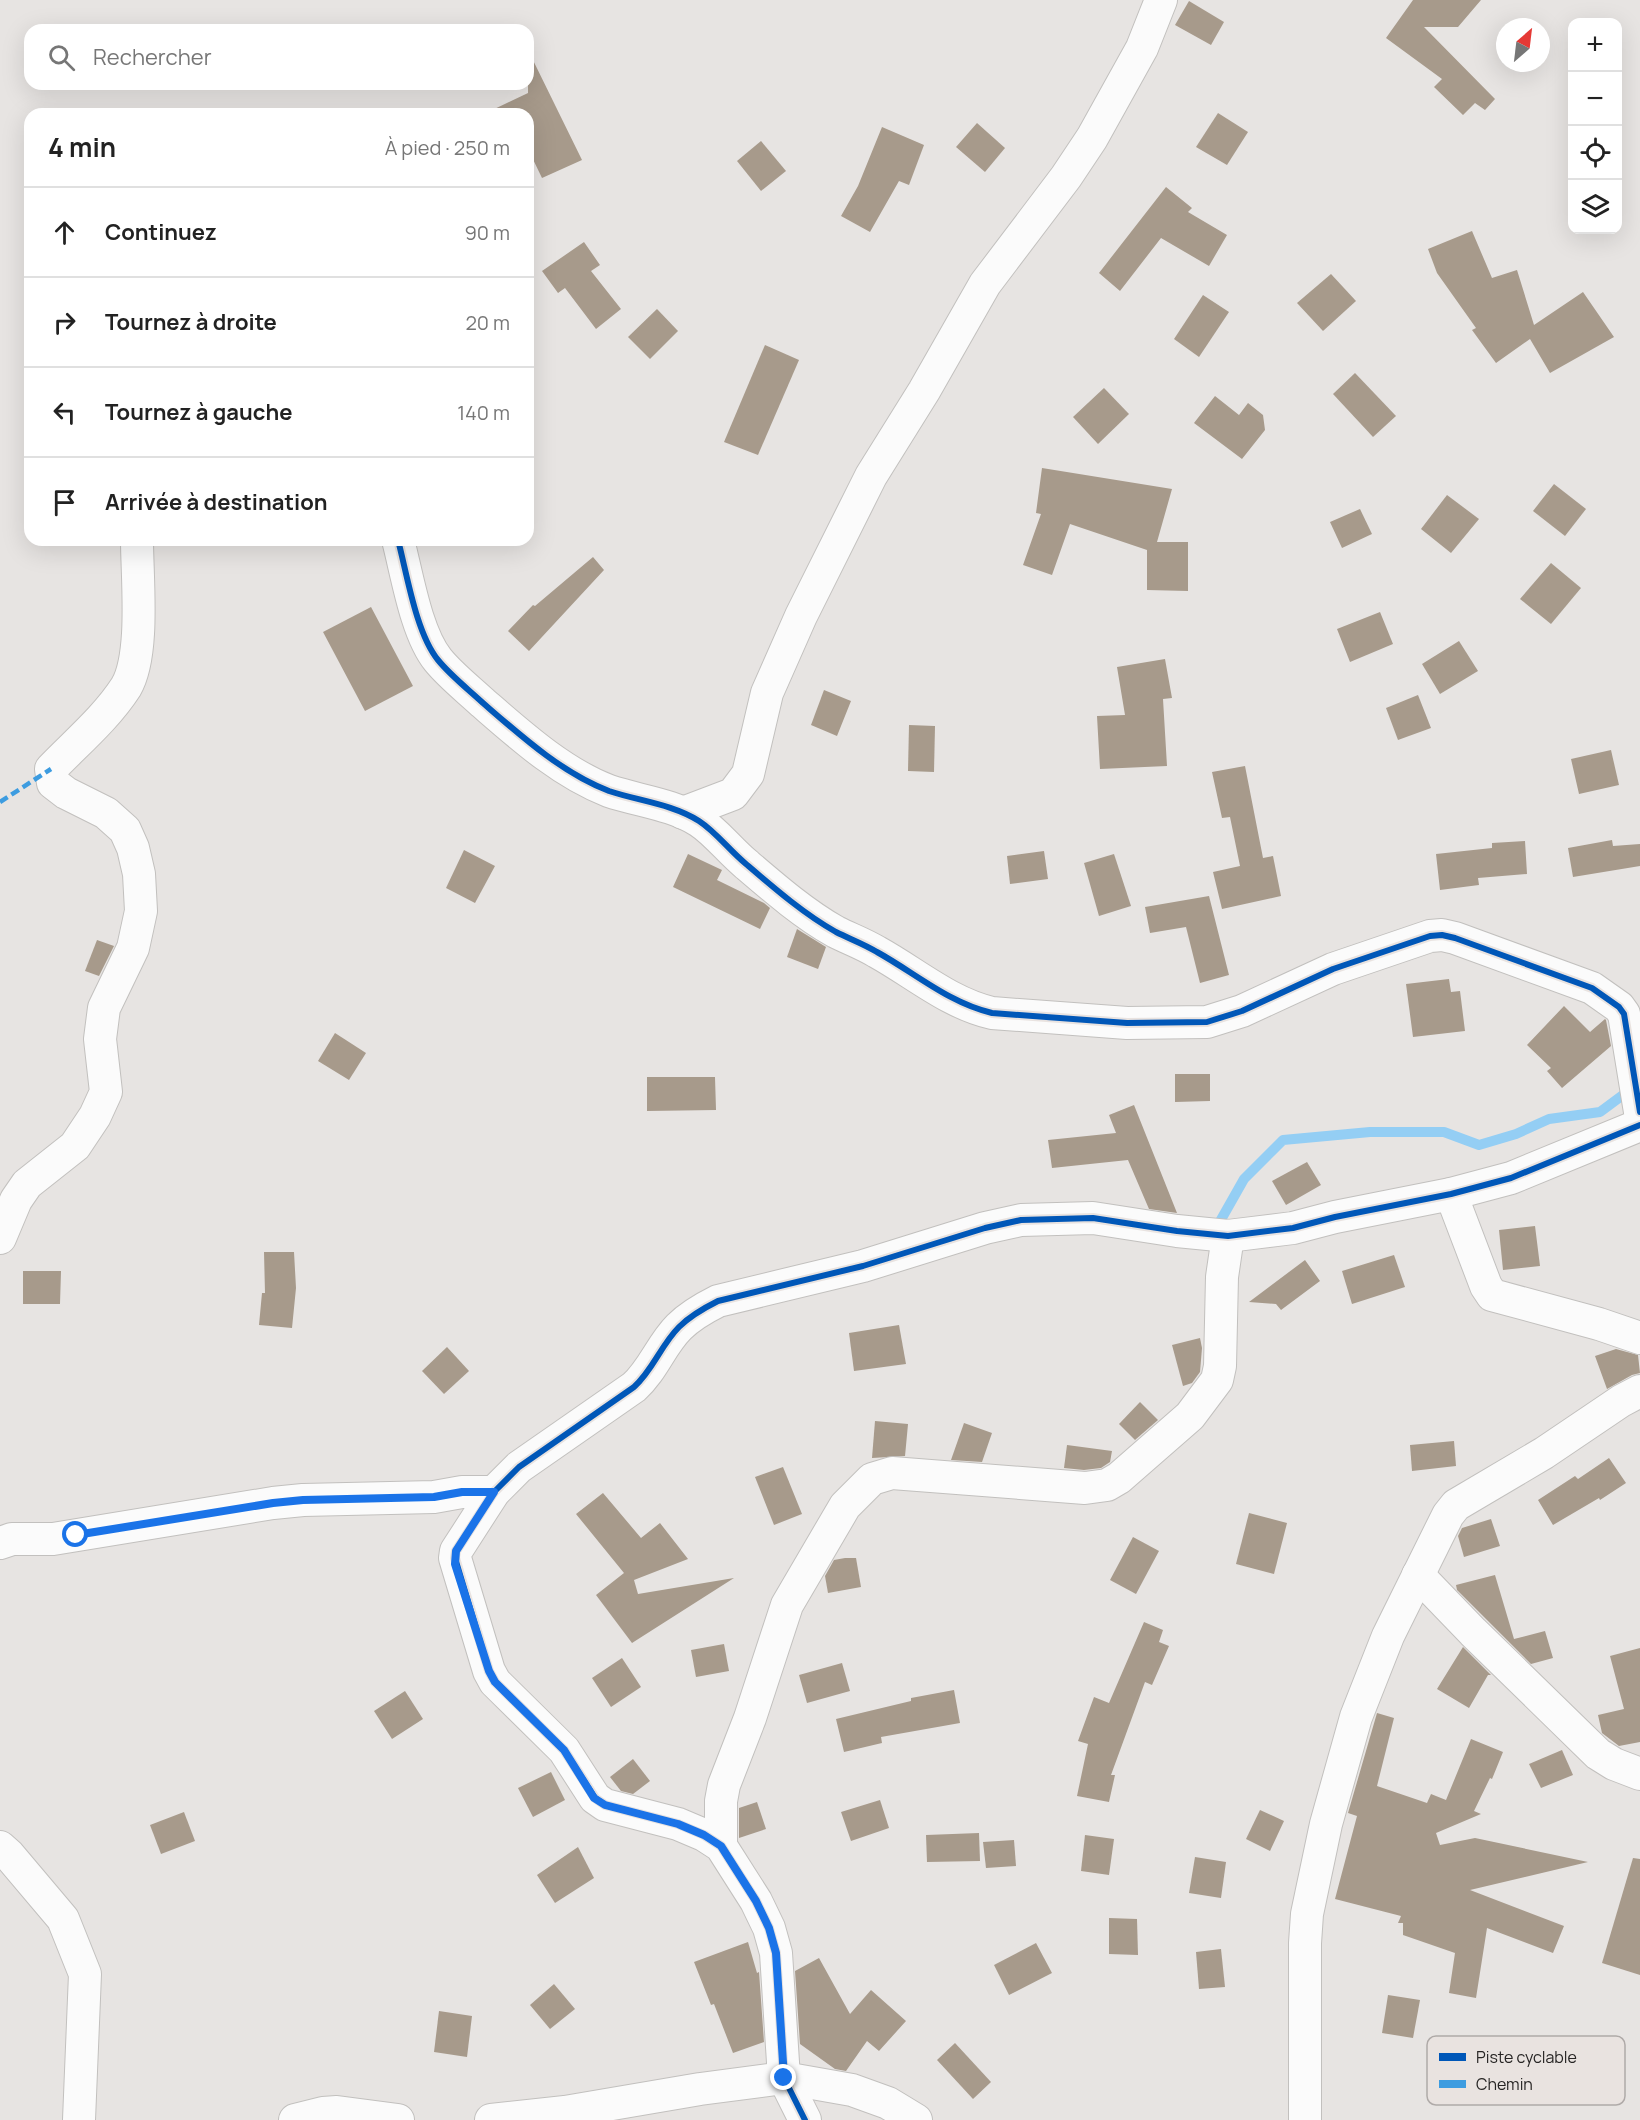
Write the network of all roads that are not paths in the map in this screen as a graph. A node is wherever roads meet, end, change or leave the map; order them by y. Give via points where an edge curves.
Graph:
1 (1161, 0) edge
2 (137, 546) edge
3 (400, 546) edge
4 (683, 813) junction
5 (1640, 1112) edge
6 (1640, 1125) edge
7 (1451, 1194) junction
8 (1228, 1236) junction
9 (0, 1238) edge
10 (1640, 1338) edge
11 (1640, 1390) edge
12 (494, 1492) junction
13 (0, 1543) edge
14 (1418, 1575) junction
15 (1640, 1774) edge
16 (721, 1846) junction
17 (0, 1847) edge
18 (784, 2078) junction
19 (80, 2120) edge
20 (295, 2120) edge
21 (398, 2120) edge
22 (491, 2120) edge
23 (805, 2120) edge
24 (915, 2120) edge
25 (1305, 2120) edge

1 - 4 street via 1142,48 1092,138 985,284 871,476 767,693 748,774 733,794
2 - 9 street via 138,653 127,685 105,715 51,769 53,783 106,813 125,830 139,874 141,911 133,948 104,1008 100,1039 106,1092 75,1146 27,1184
3 - 4 street via 421,630 436,658 455,678 571,771 609,790
4 - 5 street via 700,822 800,908 947,995 993,1013 1127,1023 1207,1022 1393,948 1430,936 1455,938 1592,988 1619,1006 1624,1014
6 - 7 street via 1511,1178
7 - 8 street via 1293,1228
7 - 10 street via 1492,1295
8 - 12 street via 1093,1218 1021,1220 863,1266 718,1301 678,1328 634,1387 519,1467
8 - 16 street via 1217,1380 1190,1416 1119,1479 1085,1488 892,1473 872,1479 844,1506 787,1605 724,1785
11 - 14 street via 1456,1505
12 - 13 street via 273,1503 53,1539 12,1539
12 - 16 street via 456,1551 455,1564 495,1682 564,1750 594,1798 605,1805 678,1824
14 - 15 street via 1598,1754
14 - 25 street via 1388,1636 1356,1717 1326,1824 1307,1914
16 - 18 street via 756,1901 774,1945
17 - 19 street via 63,1919 85,1974
18 - 22 street
18 - 23 street
18 - 24 street via 852,2090 888,2103
20 - 21 street via 337,2112

